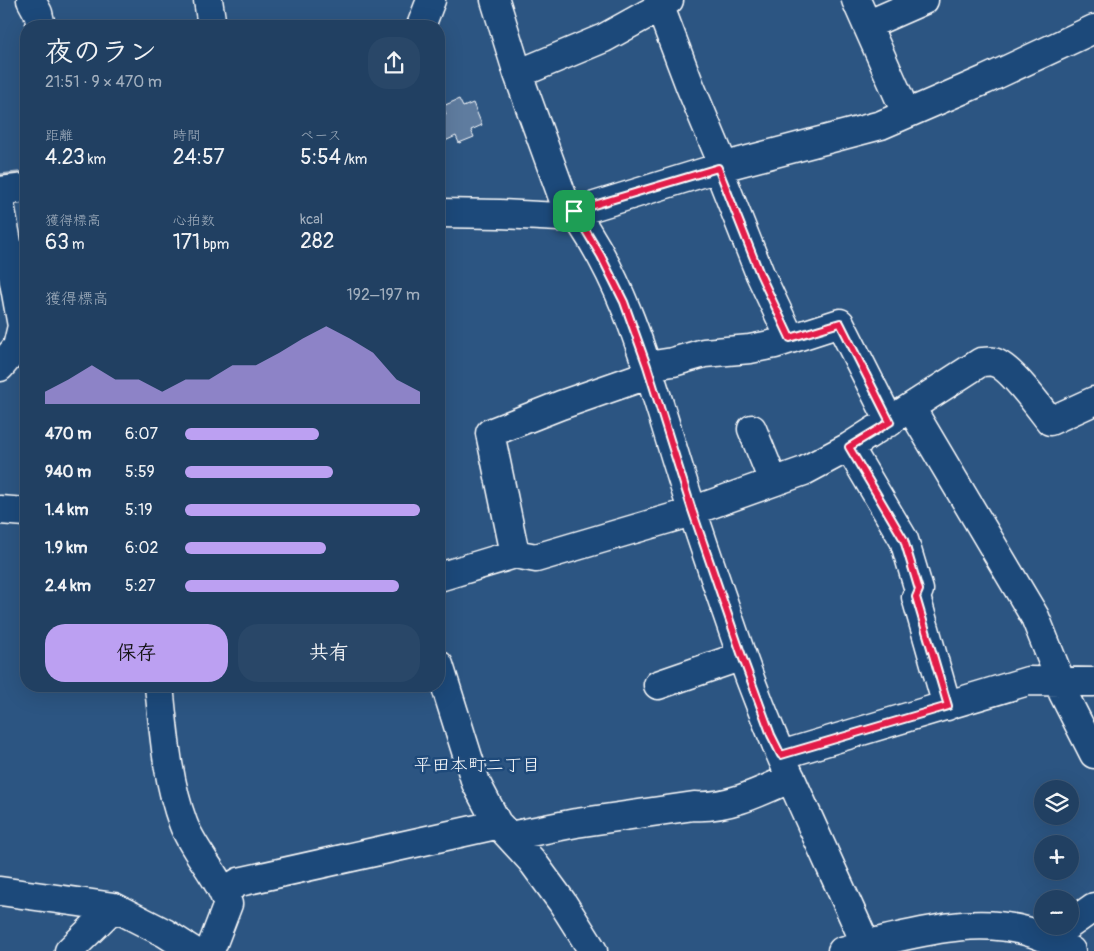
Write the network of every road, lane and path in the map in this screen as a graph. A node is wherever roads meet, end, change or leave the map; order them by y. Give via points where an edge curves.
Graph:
1 (32, 0) edge
2 (208, 0) edge
3 (431, 0) edge
4 (495, 0) edge
5 (856, 0) edge
6 (924, 0) edge
7 (664, 3) edge
8 (40, 20) edge
9 (211, 20) edge
10 (423, 20) edge
11 (867, 26) junction
12 (1094, 29) edge
13 (518, 74) junction
14 (906, 114) junction
15 (721, 168) junction
16 (20, 189) edge
17 (0, 191) edge
18 (0, 204) edge
19 (574, 211) junction
20 (445, 213) edge
21 (11, 329) edge
22 (790, 338) junction
23 (0, 367) edge
24 (649, 370) junction
25 (1094, 401) edge
26 (900, 415) junction
27 (752, 429) dead end
28 (849, 447) junction
29 (773, 481) junction
30 (0, 510) edge
31 (692, 510) junction
32 (20, 512) edge
33 (515, 554) junction
34 (445, 575) edge
35 (742, 656) junction
36 (1061, 682) junction
37 (1094, 682) edge
38 (445, 684) edge
39 (658, 684) dead end
40 (159, 692) edge
41 (948, 706) junction
42 (1094, 754) edge
43 (786, 767) junction
44 (504, 829) junction
45 (229, 889) junction
46 (0, 891) edge
47 (114, 907) junction
48 (1094, 907) edge
49 (1079, 921) edge
50 (1034, 932) edge
51 (855, 949) edge
52 (69, 951) edge
53 (193, 951) edge
54 (210, 951) edge
55 (593, 951) edge

1 - 8 street
2 - 9 street
3 - 10 street
4 - 13 street
5 - 11 street
6 - 11 street
7 - 13 street via 604,38
7 - 15 street
11 - 14 street
12 - 14 street
13 - 19 street via 563,198
14 - 15 street via 881,125
15 - 19 street
15 - 22 street via 760,274
16 - 17 street
18 - 21 street
19 - 20 street via 559,217
19 - 24 street via 624,302
21 - 23 street via 17,347
22 - 24 street via 750,349 704,353
22 - 26 street via 840,323
24 - 31 street
24 - 33 street via 490,433
25 - 26 street via 1050,421 1008,372 993,362 981,362
26 - 28 street
26 - 36 street via 1035,617
27 - 29 street
28 - 29 street via 804,471
28 - 41 street via 904,540 919,590 916,597
29 - 31 street
30 - 32 street
31 - 33 street via 536,558
31 - 35 street
33 - 34 street
35 - 39 street
35 - 43 street
36 - 37 street
36 - 41 street via 1028,681
36 - 42 street via 1063,693
38 - 44 street via 476,784
40 - 45 street via 167,757 183,825
41 - 43 street
43 - 44 street via 751,796 712,807 694,806 576,823
43 - 51 street
44 - 45 street via 492,826
44 - 55 street via 532,861
45 - 54 street via 228,904
46 - 47 street
47 - 52 street
47 - 53 street
48 - 49 street
50 - 51 street via 966,925

